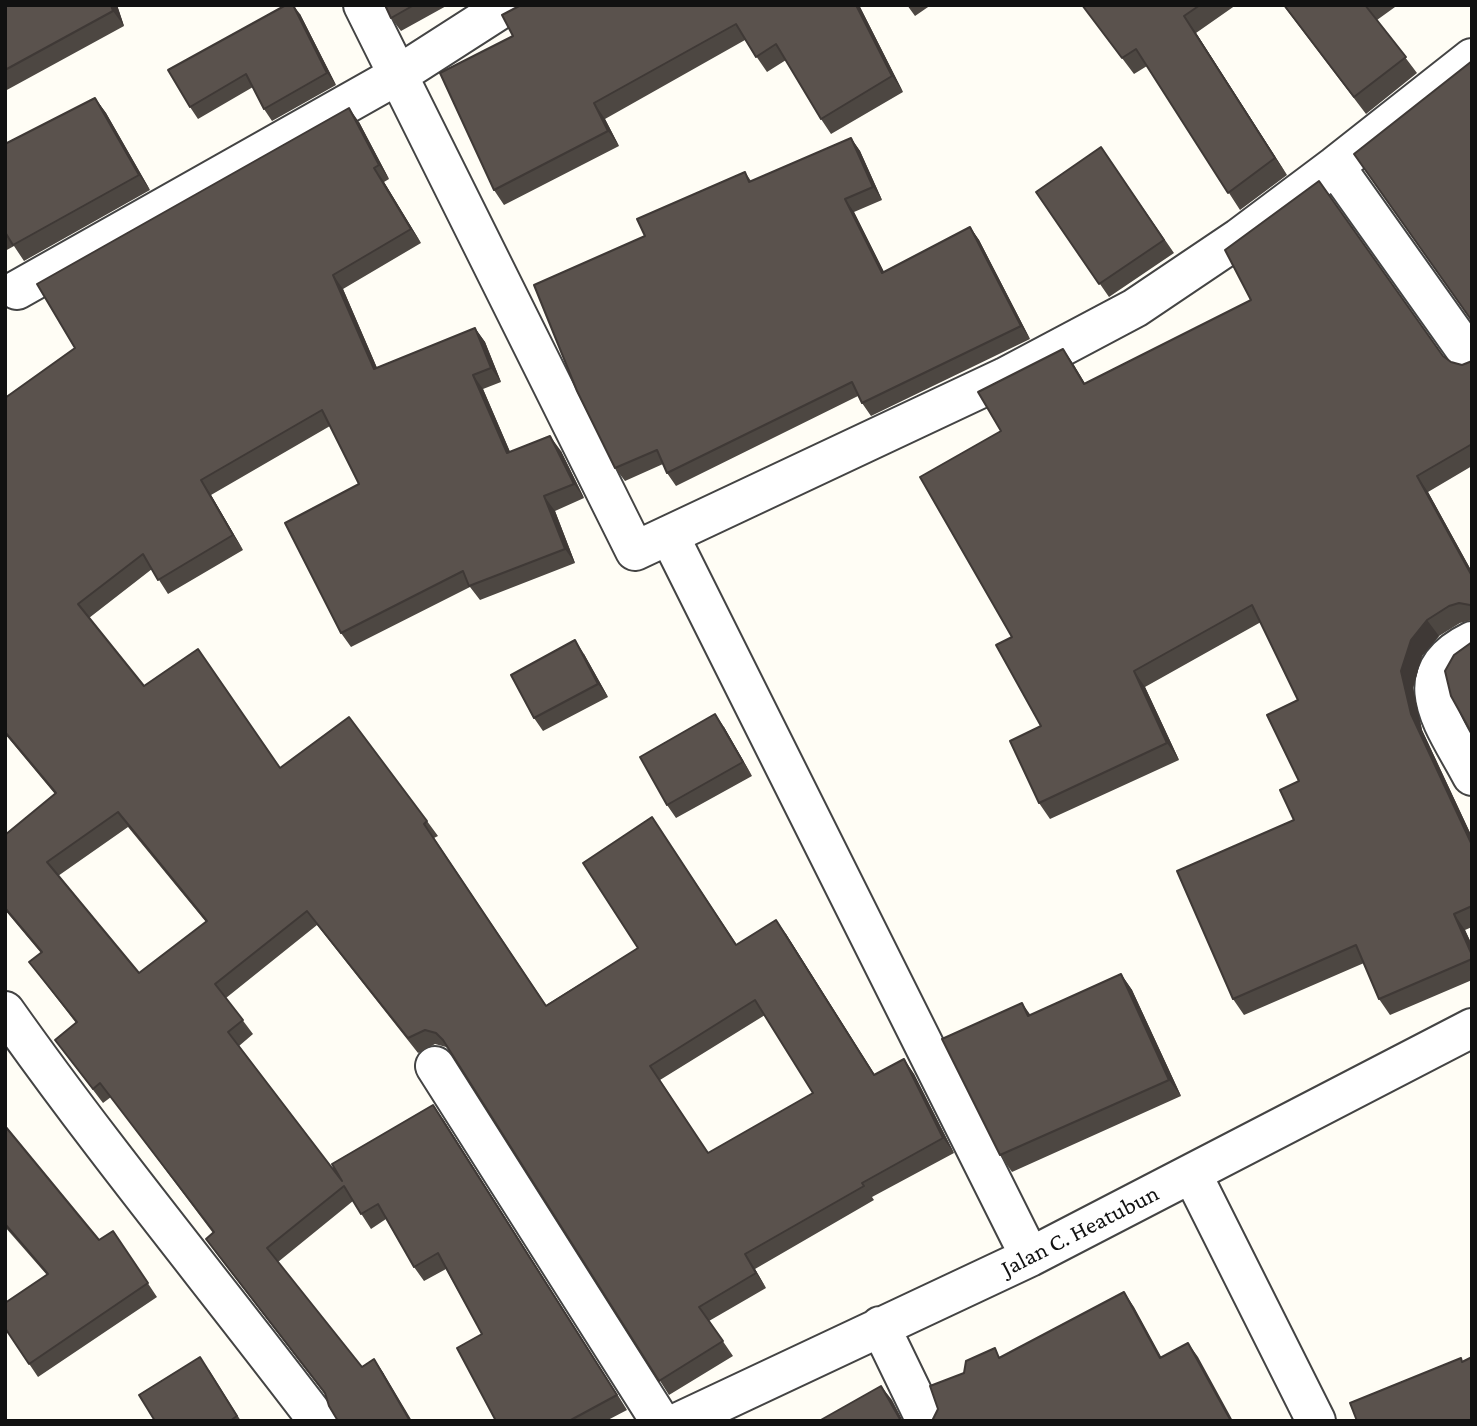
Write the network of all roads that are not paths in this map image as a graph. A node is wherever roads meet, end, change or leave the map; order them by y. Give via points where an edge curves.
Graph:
1 (363, 5) edge
2 (507, 5) edge
3 (1472, 58) edge
4 (398, 75) junction
5 (1335, 166) junction
6 (17, 290) dead end
7 (1472, 359) edge
8 (669, 535) junction
9 (1472, 640) edge
10 (1472, 776) edge
11 (5, 1011) edge
12 (1472, 1028) edge
13 (435, 1066) dead end
14 (1192, 1174) junction
15 (1030, 1257) junction
16 (880, 1326) junction
17 (318, 1421) edge
18 (660, 1421) edge
19 (681, 1421) edge
20 (926, 1421) edge
21 (1316, 1421) edge

1 - 4 street
2 - 4 street
3 - 5 street
4 - 6 street
4 - 8 street via 635,551
5 - 7 street
5 - 8 street via 1135,308 1005,377
8 - 15 street
9 - 10 street via 1440,662 1432,689
11 - 17 street via 81,1118
12 - 14 street, Jalan C. Heatubun
13 - 18 street
14 - 15 street, Jalan C. Heatubun
14 - 21 street
15 - 16 street, Jalan C. Heatubun
16 - 19 street, Jalan C. Heatubun
16 - 20 street

